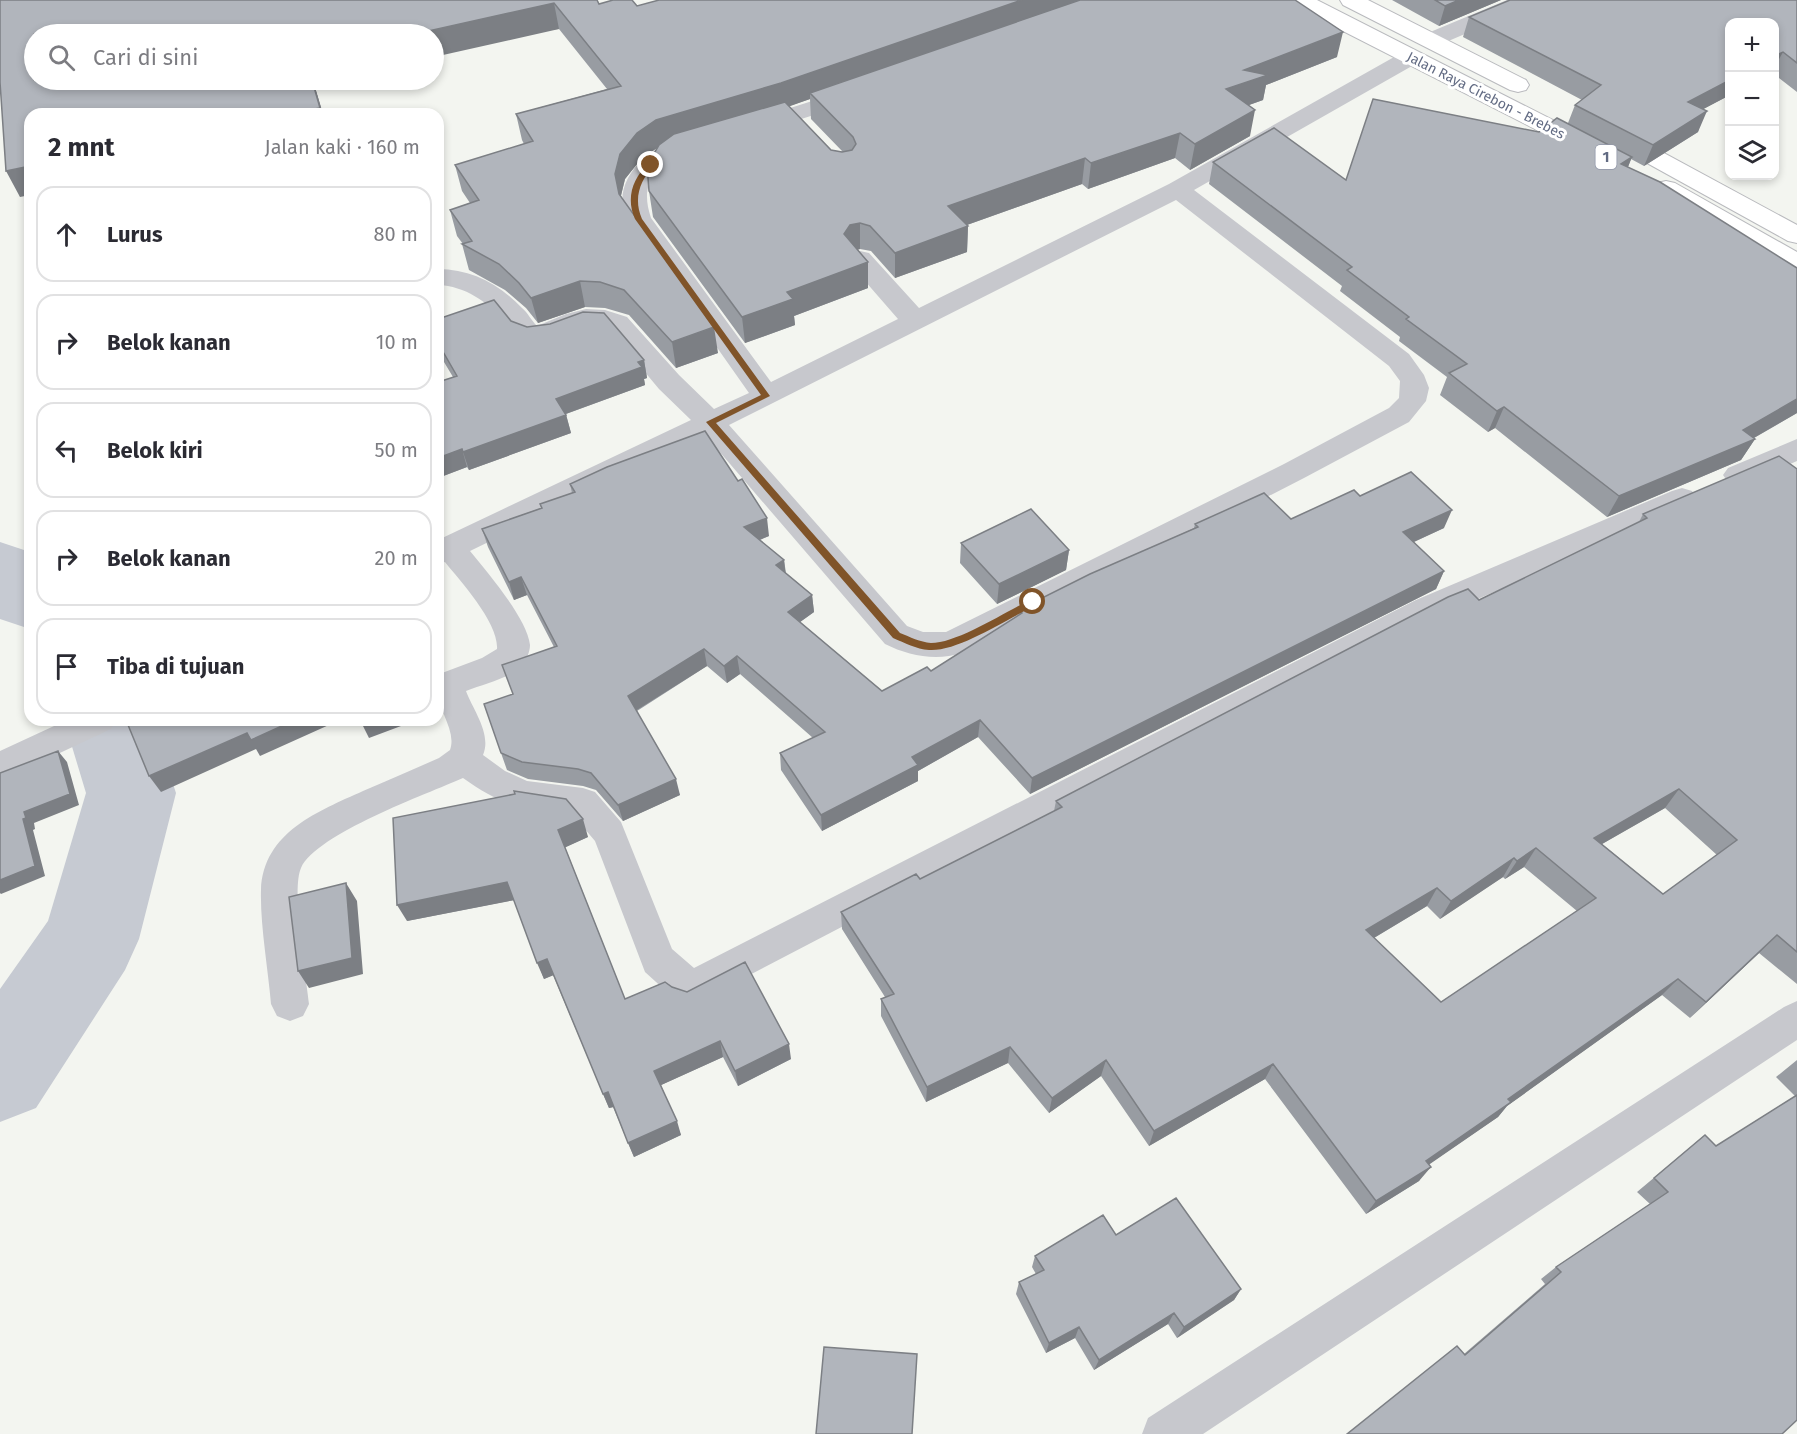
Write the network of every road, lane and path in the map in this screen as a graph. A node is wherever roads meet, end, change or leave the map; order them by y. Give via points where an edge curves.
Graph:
1 (1300, 0) edge
2 (1352, 0) edge
3 (1525, 0) edge
4 (1431, 40) junction
5 (1411, 57) junction
6 (878, 86) edge
7 (1512, 107) junction
8 (1600, 128) edge
9 (1178, 189) junction
10 (1797, 235) edge
11 (1790, 252) edge
12 (860, 259) edge
13 (444, 277) edge
14 (914, 320) junction
15 (766, 396) junction
16 (710, 422) junction
17 (1797, 449) edge
18 (444, 550) edge
19 (87, 726) edge
20 (464, 760) junction
21 (0, 767) edge
22 (290, 1004) dead end
23 (1797, 1019) edge
24 (1164, 1434) edge

1 - 5 highway, Jalan Raya Cirebon - Brebes / 1
2 - 4 highway, Jalan Raya Cirebon - Brebes
3 - 4 street
4 - 7 highway, Jalan Raya Cirebon - Brebes via 1534,94
5 - 7 highway, Jalan Raya Cirebon - Brebes / 1
5 - 9 street
6 - 15 street via 799,123 724,136 658,159 637,183 634,209 639,219
7 - 11 highway, Jalan Raya Cirebon - Brebes / 1
8 - 10 highway, 1
9 - 14 street
9 - 16 street via 1399,360 1414,382 1412,402 1399,415 1284,477 951,644 931,646 896,635
12 - 14 street
13 - 16 street via 459,277 489,293 528,333 546,333 584,317 618,323
14 - 15 street
15 - 16 street
16 - 18 street
17 - 20 street via 1427,608 690,989 658,960 609,833 583,802 523,795 493,782
18 - 20 street via 507,624 515,643 514,652 506,660 453,682 449,688 468,736 469,750
19 - 21 street
20 - 22 street via 325,824 309,834 288,858 280,871 279,890
23 - 24 street

